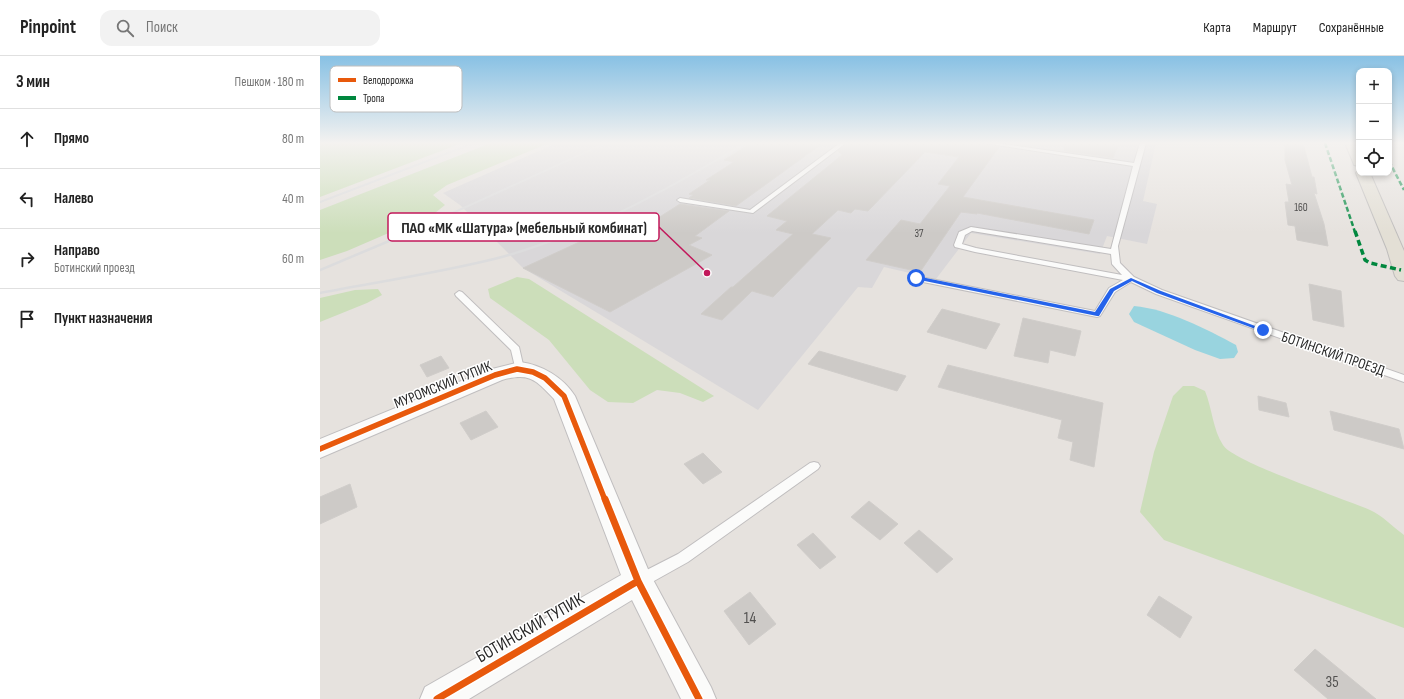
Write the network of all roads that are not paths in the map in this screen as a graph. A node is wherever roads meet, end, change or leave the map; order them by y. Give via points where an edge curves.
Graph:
1 (804, 173) edge
2 (1135, 173) edge
3 (1365, 176) edge
4 (680, 200) dead end
5 (1399, 251) edge
6 (1115, 252) junction
7 (1404, 276) edge
8 (916, 278) dead end
9 (1131, 279) junction
10 (459, 294) dead end
11 (519, 369) junction
12 (1404, 379) edge
13 (320, 448) edge
14 (814, 466) dead end
15 (638, 582) junction
16 (437, 699) edge
17 (699, 699) edge

1 - 4 lane via 751,212
2 - 6 lane, БОТИНСКИЙ ПРОЕЗД via 1114,246
3 - 5 main road
5 - 7 main road
6 - 9 lane, БОТИНСКИЙ ПРОЕЗД via 1116,264
6 - 9 lane via 971,230 962,234 958,245
8 - 9 lane via 1097,314 1112,290
9 - 12 lane, БОТИНСКИЙ ПРОЕЗД via 1159,292
10 - 11 lane via 516,349
11 - 13 street, МУРОМСКИЙ ТУПИК via 495,375
11 - 15 street, МУРОМСКИЙ ТУПИК via 536,372 564,396
14 - 15 lane via 683,558
15 - 16 street, БОТИНСКИЙ ТУПИК
15 - 17 street, МУРОМСКИЙ ТУПИК

